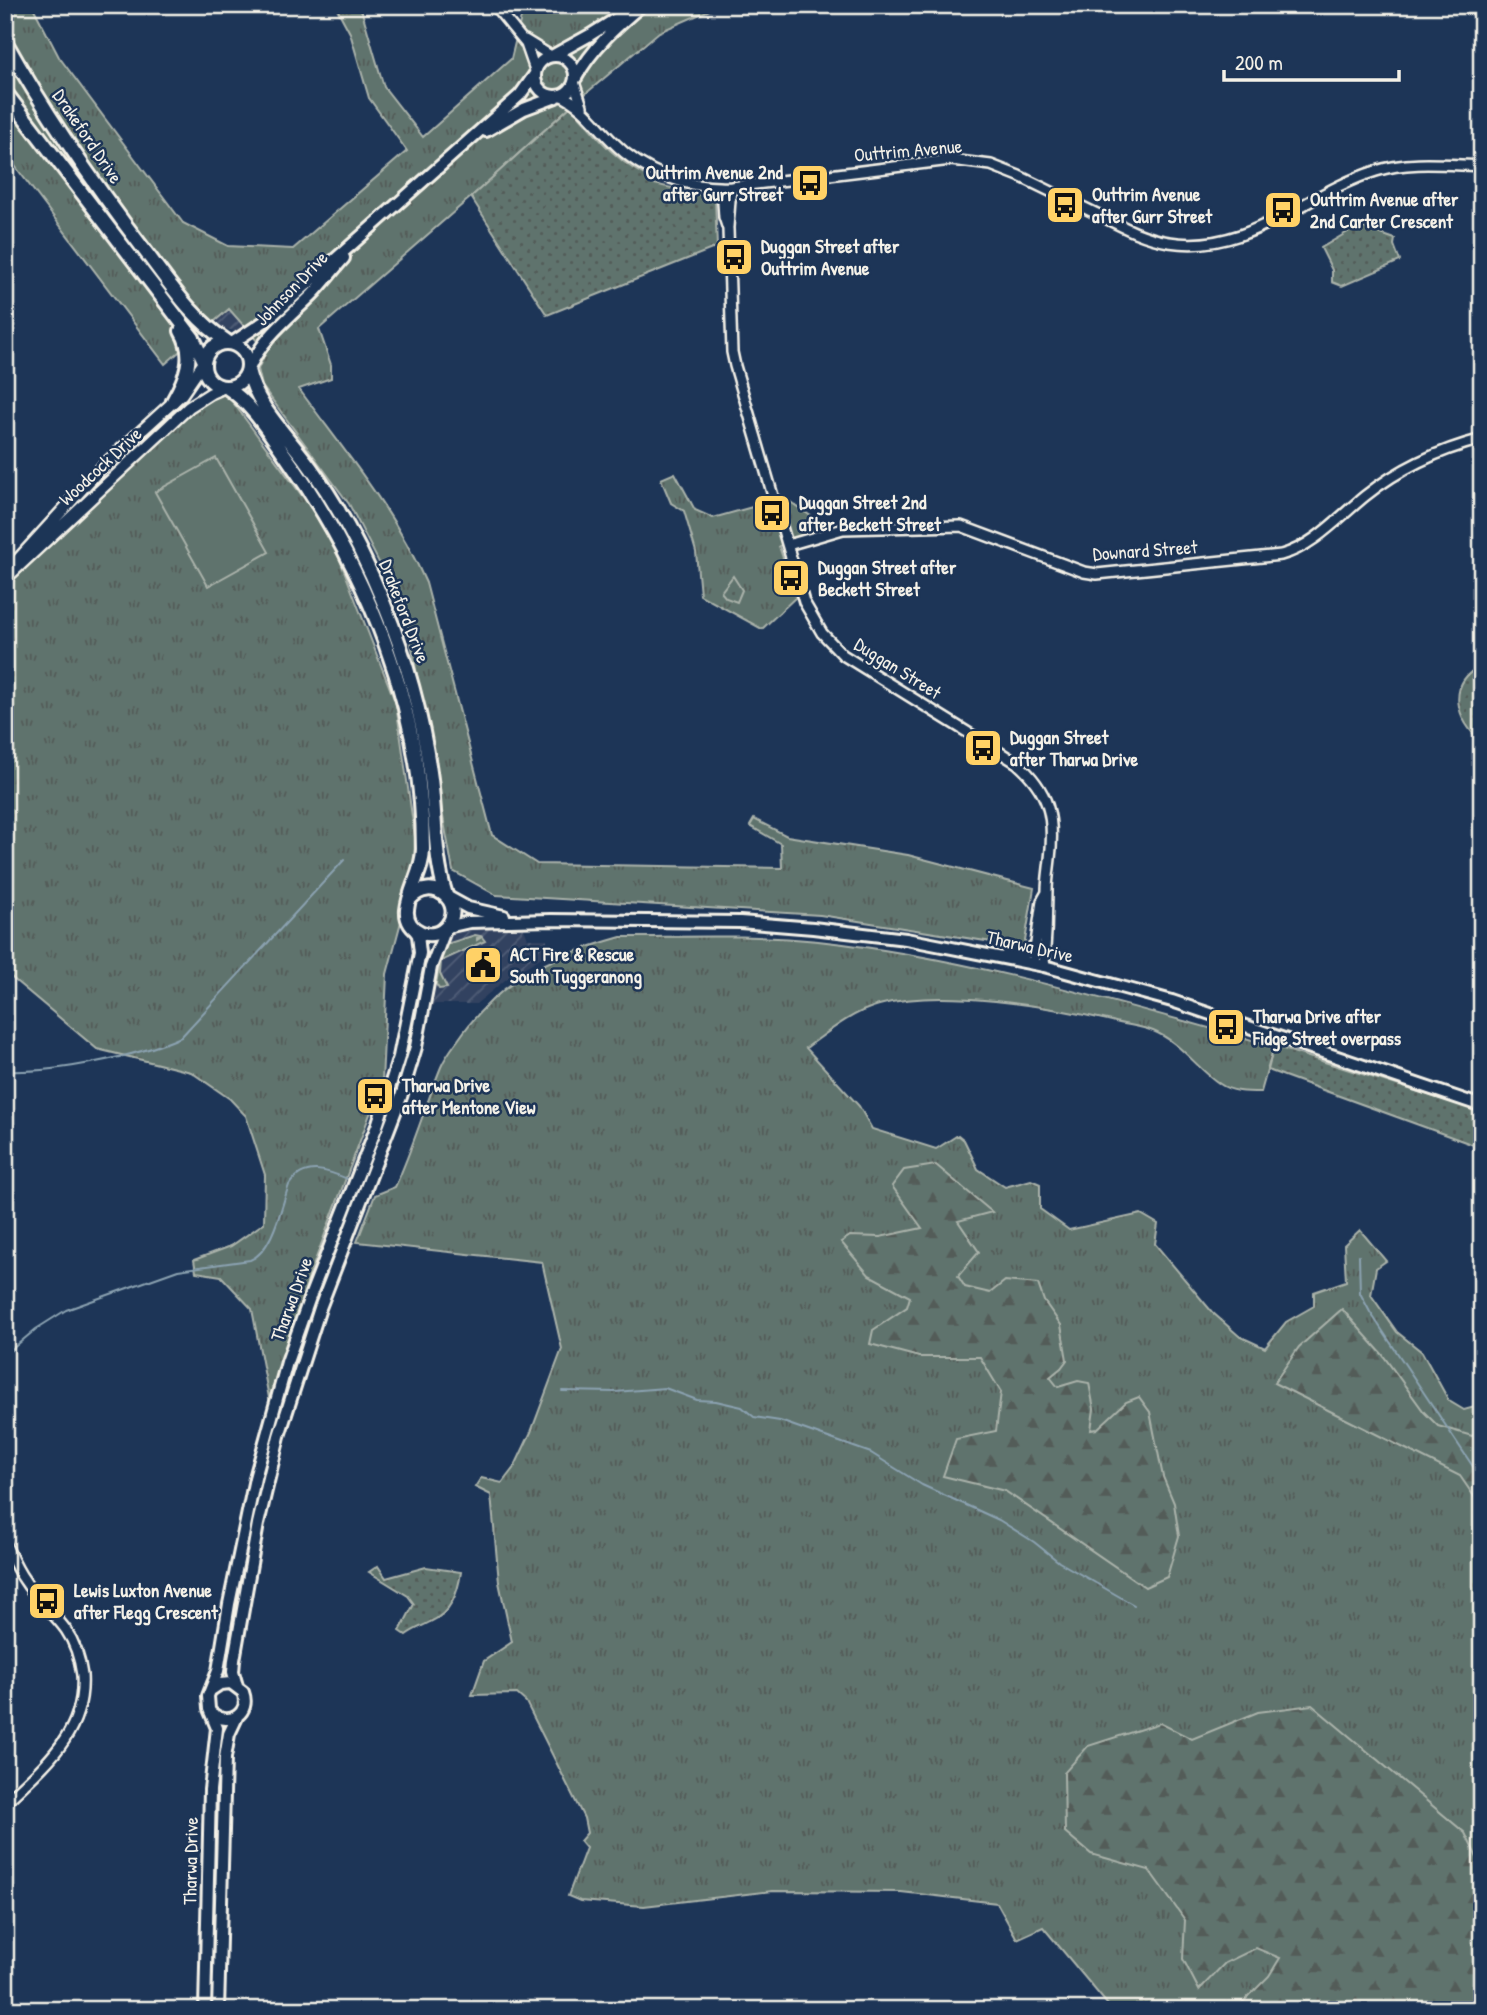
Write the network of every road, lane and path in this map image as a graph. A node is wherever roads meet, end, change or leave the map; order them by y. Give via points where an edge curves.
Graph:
1 (494, 5) edge
2 (636, 5) edge
3 (642, 5) edge
4 (521, 36) junction
5 (5, 41) edge
6 (551, 56) junction
7 (535, 72) junction
8 (574, 81) junction
9 (5, 92) edge
10 (559, 95) junction
11 (584, 109) junction
12 (471, 139) junction
13 (1482, 166) edge
14 (727, 188) junction
15 (364, 233) junction
16 (174, 312) junction
17 (230, 343) junction
18 (204, 362) junction
19 (248, 370) junction
20 (226, 387) junction
21 (173, 401) junction
22 (1482, 439) edge
23 (788, 545) junction
24 (5, 577) edge
25 (425, 789) junction
26 (427, 804) junction
27 (1047, 892) junction
28 (447, 896) junction
29 (410, 899) junction
30 (551, 920) junction
31 (412, 926) junction
32 (446, 927) junction
33 (1035, 947) junction
34 (963, 950) junction
35 (1038, 965) junction
36 (1482, 1106) edge
37 (5, 1542) edge
38 (237, 1685) junction
39 (211, 1691) junction
40 (213, 1714) junction
41 (237, 1717) junction
42 (5, 1803) edge
43 (205, 2010) edge
44 (218, 2010) edge

1 - 4 street
2 - 6 main road
3 - 8 main road via 594,50
4 - 6 street
4 - 7 street via 531,52
5 - 17 highway, Drakeford Drive via 103,195 197,319
6 - 7 main road via 542,60
6 - 8 main road via 569,61
7 - 10 main road via 543,92
7 - 12 main road, Johnson Drive via 520,95
8 - 10 main road
8 - 11 street, Outtrim Avenue
9 - 16 highway, Drakeford Drive
10 - 11 street, Outtrim Avenue
10 - 12 main road, Johnson Drive
11 - 14 street, Outtrim Avenue via 614,143 646,167 683,183
12 - 15 main road, Johnson Drive
13 - 14 street, Outtrim Avenue via 1407,164 1378,170 1256,231 1196,244 1142,235 1019,176 971,161 931,161
14 - 23 street, Duggan Street via 733,359
15 - 17 main road, Johnson Drive via 268,319
15 - 19 main road, Johnson Drive via 313,294 268,337
16 - 18 highway, Drakeford Drive
16 - 21 highway via 190,358 186,378
17 - 18 highway via 211,349
17 - 19 highway via 246,355
18 - 20 highway via 209,379
18 - 21 main road, Woodcock Drive via 190,386
19 - 20 highway via 243,380
19 - 25 highway, Drakeford Drive via 258,396 322,484 369,569 392,624 421,721
20 - 24 main road, Woodcock Drive via 189,407
20 - 25 highway, Drakeford Drive via 242,398 300,476 358,576 394,670
21 - 24 main road, Woodcock Drive via 93,477
22 - 23 street, Downard Street via 1434,454 1398,473 1307,544 1281,555 1097,574 961,526 843,529
23 - 27 street, Duggan Street via 809,613 836,649 1017,763 1039,786 1053,829
25 - 26 highway, Drakeford Drive
26 - 28 highway, Drakeford Drive
26 - 29 highway, Drakeford Drive via 423,852
27 - 33 street, Duggan Street
27 - 35 street, Duggan Street
28 - 29 highway via 427,889
28 - 30 main road, Tharwa Drive via 492,915
28 - 32 highway via 453,912
29 - 31 highway via 407,913
30 - 32 main road, Tharwa Drive
30 - 34 main road, Tharwa Drive via 740,922 861,933
31 - 32 highway via 432,934
31 - 39 main road, Tharwa Drive via 420,953 408,1022 387,1099 307,1306 271,1416
32 - 38 main road, Tharwa Drive via 431,967 406,1084 320,1308 279,1436 248,1576 234,1660
33 - 34 main road via 1021,954 994,948
33 - 35 street, Duggan Street
34 - 35 main road, Tharwa Drive
35 - 36 main road, Tharwa Drive via 1171,1002
37 - 42 street via 24,1581 73,1643 82,1685 69,1737
38 - 39 main road via 226,1683
38 - 41 main road via 245,1703
39 - 40 main road via 208,1703
40 - 41 main road via 224,1720
40 - 43 main road, Tharwa Drive via 217,1728 209,1790
41 - 44 main road, Tharwa Drive via 225,1758

